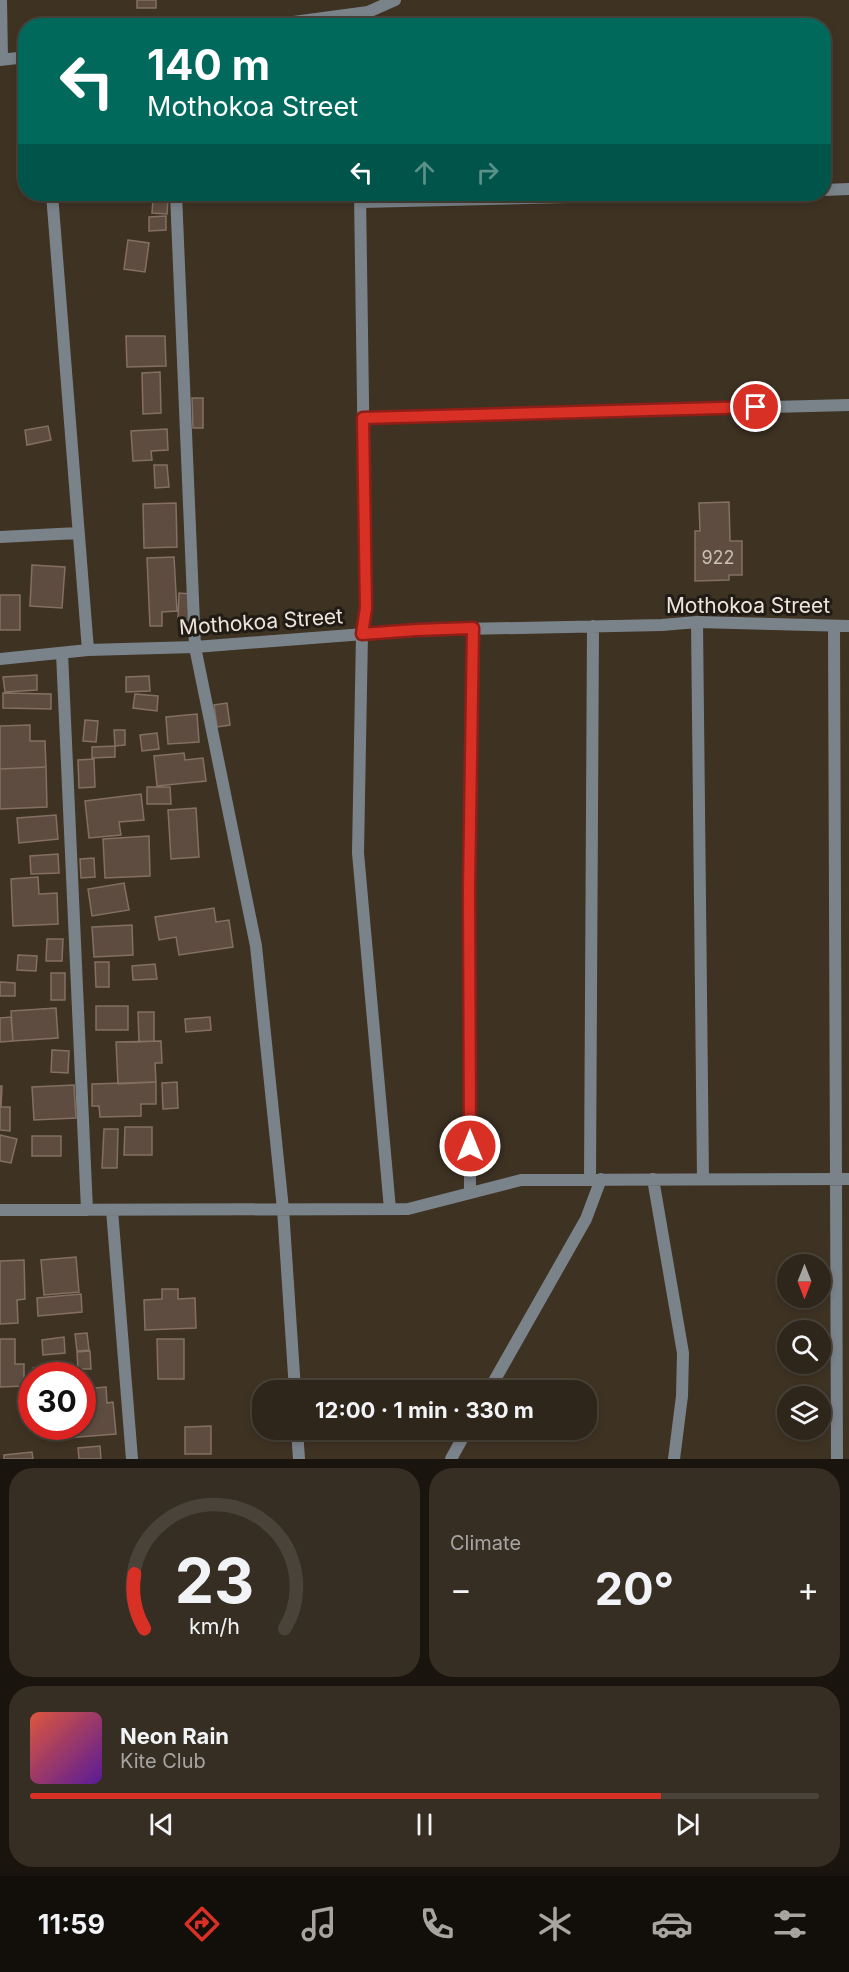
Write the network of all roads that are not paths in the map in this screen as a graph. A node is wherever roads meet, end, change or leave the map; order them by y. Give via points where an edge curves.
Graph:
1 (1, 0) edge
2 (395, 0) edge
3 (368, 12) junction
4 (323, 18) edge
5 (366, 18) edge
6 (18, 58) edge
7 (1, 60) edge
8 (849, 189) edge
9 (831, 190) edge
10 (53, 201) edge
11 (176, 201) edge
12 (361, 201) edge
13 (849, 405) edge
14 (363, 418) junction
15 (78, 533) junction
16 (0, 537) edge
17 (697, 622) junction
18 (593, 626) junction
19 (834, 626) junction
20 (849, 626) edge
21 (473, 628) junction
22 (362, 634) junction
23 (195, 647) junction
24 (88, 650) junction
25 (62, 653) junction
26 (0, 659) edge
27 (595, 1179) junction
28 (653, 1179) junction
29 (704, 1179) junction
30 (835, 1179) junction
31 (849, 1179) edge
32 (470, 1193) junction
33 (283, 1209) junction
34 (390, 1209) junction
35 (0, 1210) edge
36 (87, 1210) junction
37 (112, 1210) junction
38 (294, 1380) edge
39 (495, 1380) edge
40 (298, 1440) edge
41 (461, 1440) edge
42 (132, 1459) edge
43 (299, 1459) edge
44 (451, 1459) edge
45 (674, 1459) edge
46 (837, 1459) edge

1 - 7 street
2 - 3 street
3 - 4 street
3 - 5 street
6 - 7 street
8 - 9 street
10 - 15 street
11 - 23 street
12 - 14 street
13 - 14 street
14 - 22 street via 366,608
15 - 16 street
15 - 24 street
17 - 18 street, Mothokoa Street
17 - 19 street, Mothokoa Street
17 - 29 street
18 - 21 street, Mothokoa Street
18 - 27 street
19 - 20 street, Mothokoa Street
19 - 30 street
21 - 22 street, Mothokoa Street
21 - 32 street
22 - 23 street, Mothokoa Street
22 - 34 street via 358,853
23 - 24 street, Mothokoa Street
23 - 33 street via 256,946
24 - 25 street, Mothokoa Street
25 - 26 street, Mothokoa Street
25 - 36 street
27 - 28 street
27 - 32 street via 521,1180
27 - 39 street via 586,1219
28 - 29 street
28 - 45 street via 683,1353
29 - 30 street
30 - 31 street
30 - 46 street
32 - 34 street via 408,1209
33 - 34 street
33 - 37 street
33 - 38 street
35 - 36 street
36 - 37 street
37 - 42 street
40 - 43 street
41 - 44 street

